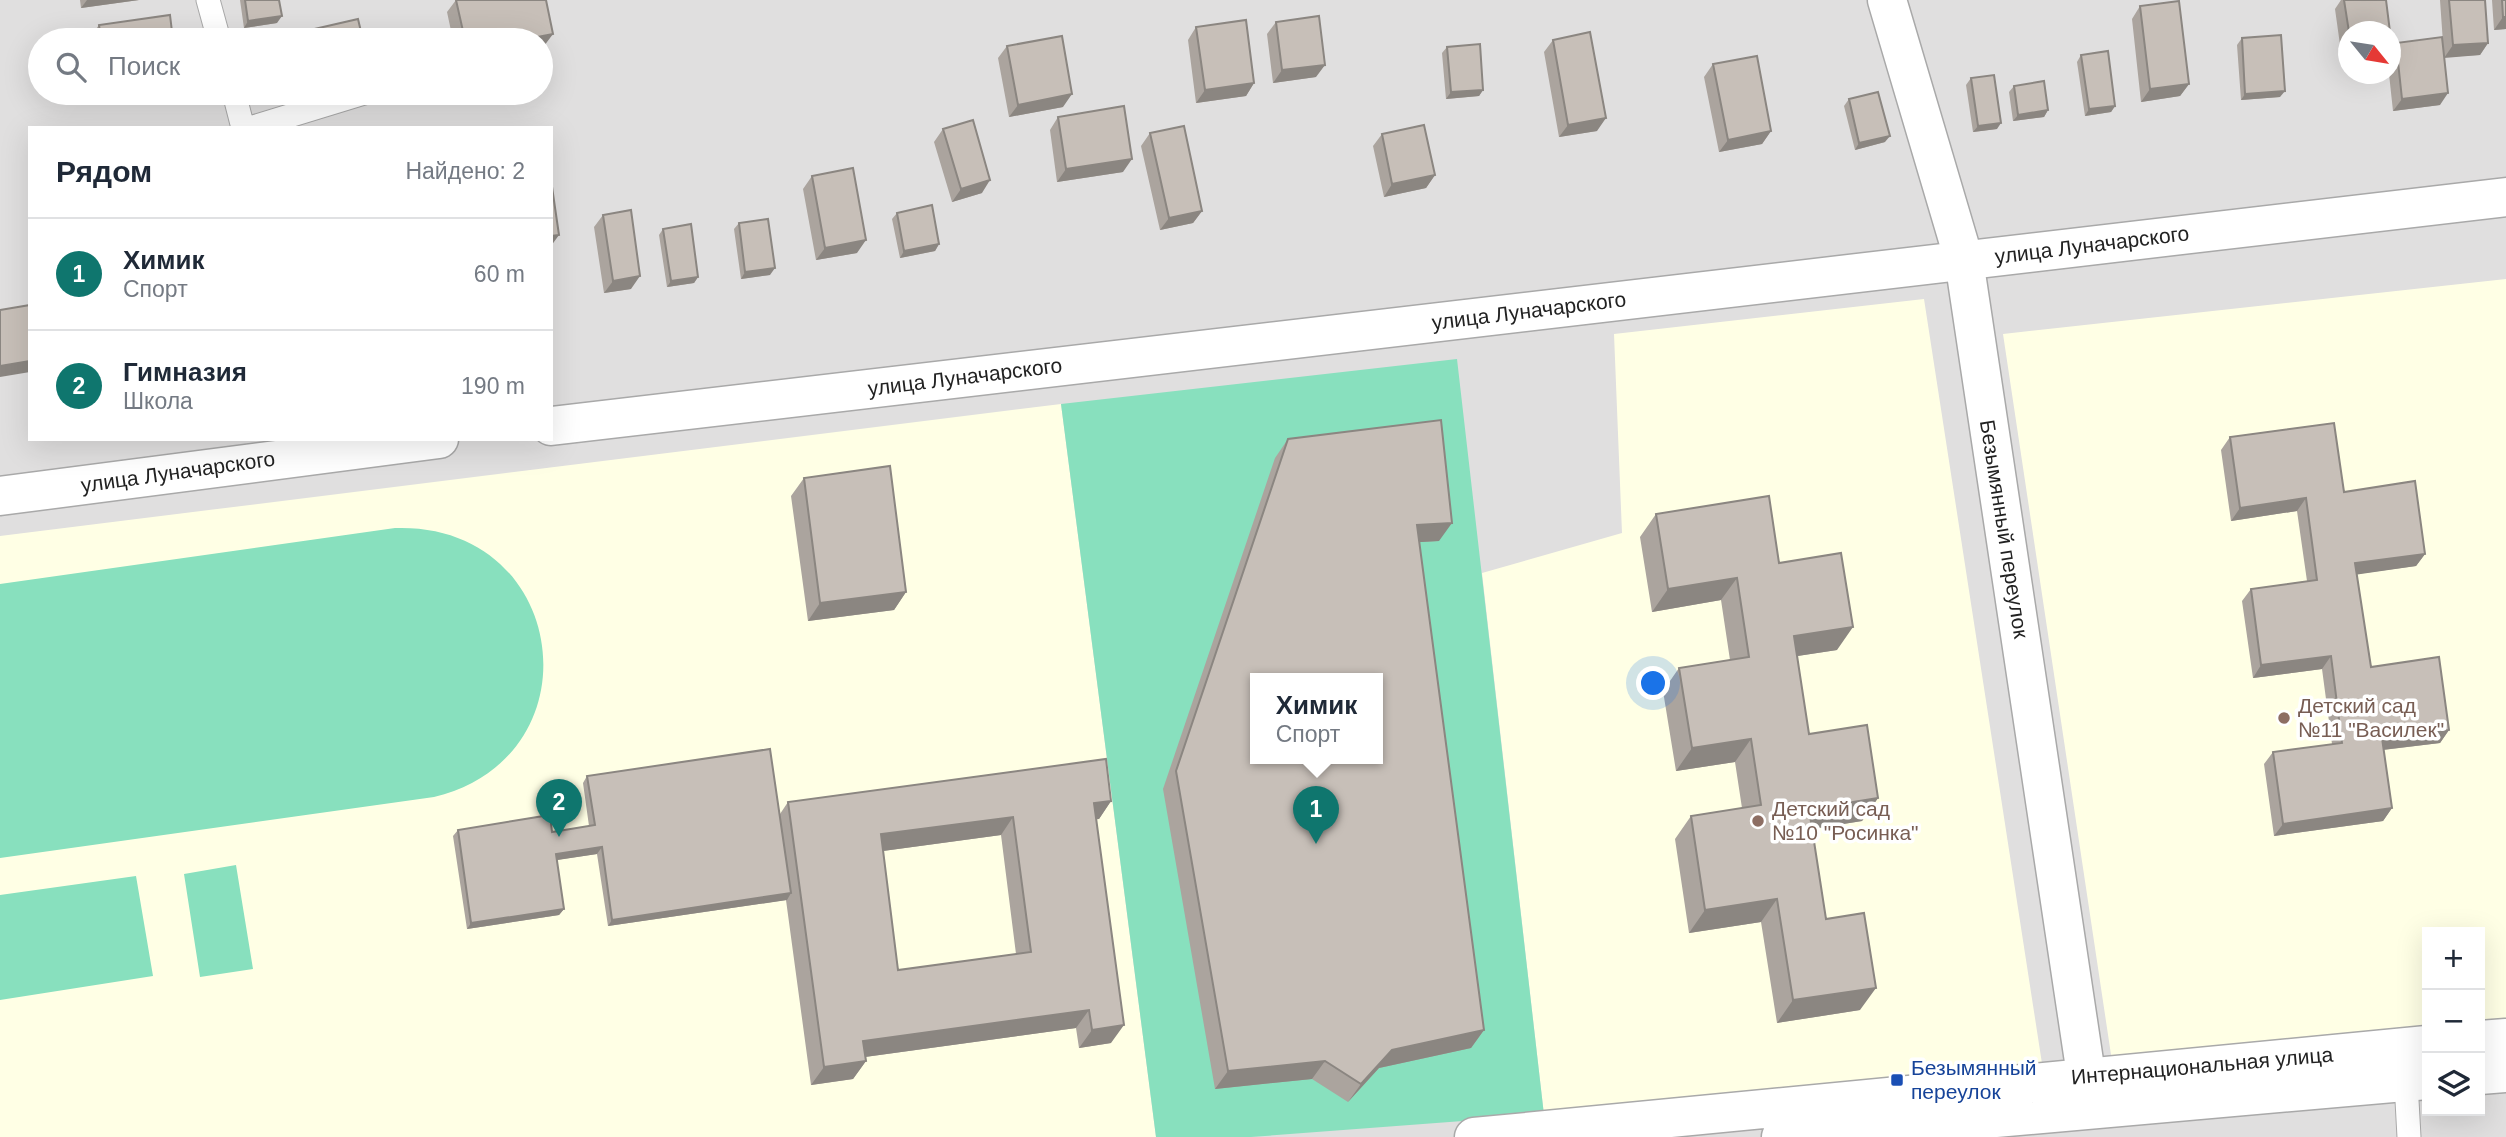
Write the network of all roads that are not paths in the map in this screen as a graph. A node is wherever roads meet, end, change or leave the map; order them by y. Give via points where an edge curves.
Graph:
1 (208, 0) edge
2 (1887, 0) edge
3 (216, 28) edge
4 (237, 105) edge
5 (325, 105) edge
6 (242, 126) edge
7 (257, 126) edge
8 (2506, 197) edge
9 (1964, 260) junction
10 (553, 426) edge
11 (403, 441) edge
12 (332, 445) edge
13 (0, 496) edge
14 (2506, 1038) edge
15 (2485, 1040) edge
16 (2422, 1046) edge
17 (2506, 1073) edge
18 (2485, 1075) edge
19 (2416, 1081) edge
20 (2089, 1093) junction
21 (1474, 1137) edge
22 (1781, 1137) edge
23 (2409, 1137) edge

1 - 3 lane
2 - 9 street, Безымянный переулок
4 - 6 lane
5 - 7 lane
8 - 9 street, улица Луначарского
9 - 10 street, улица Луначарского
9 - 20 street, Безымянный переулок
11 - 12 street, улица Луначарского
12 - 13 street, улица Луначарского
14 - 15 street
16 - 20 street, Интернациональная улица
17 - 18 street
19 - 20 street, Интернациональная улица
19 - 23 lane
20 - 21 street, Интернациональная улица
20 - 22 street, Интернациональная улица

